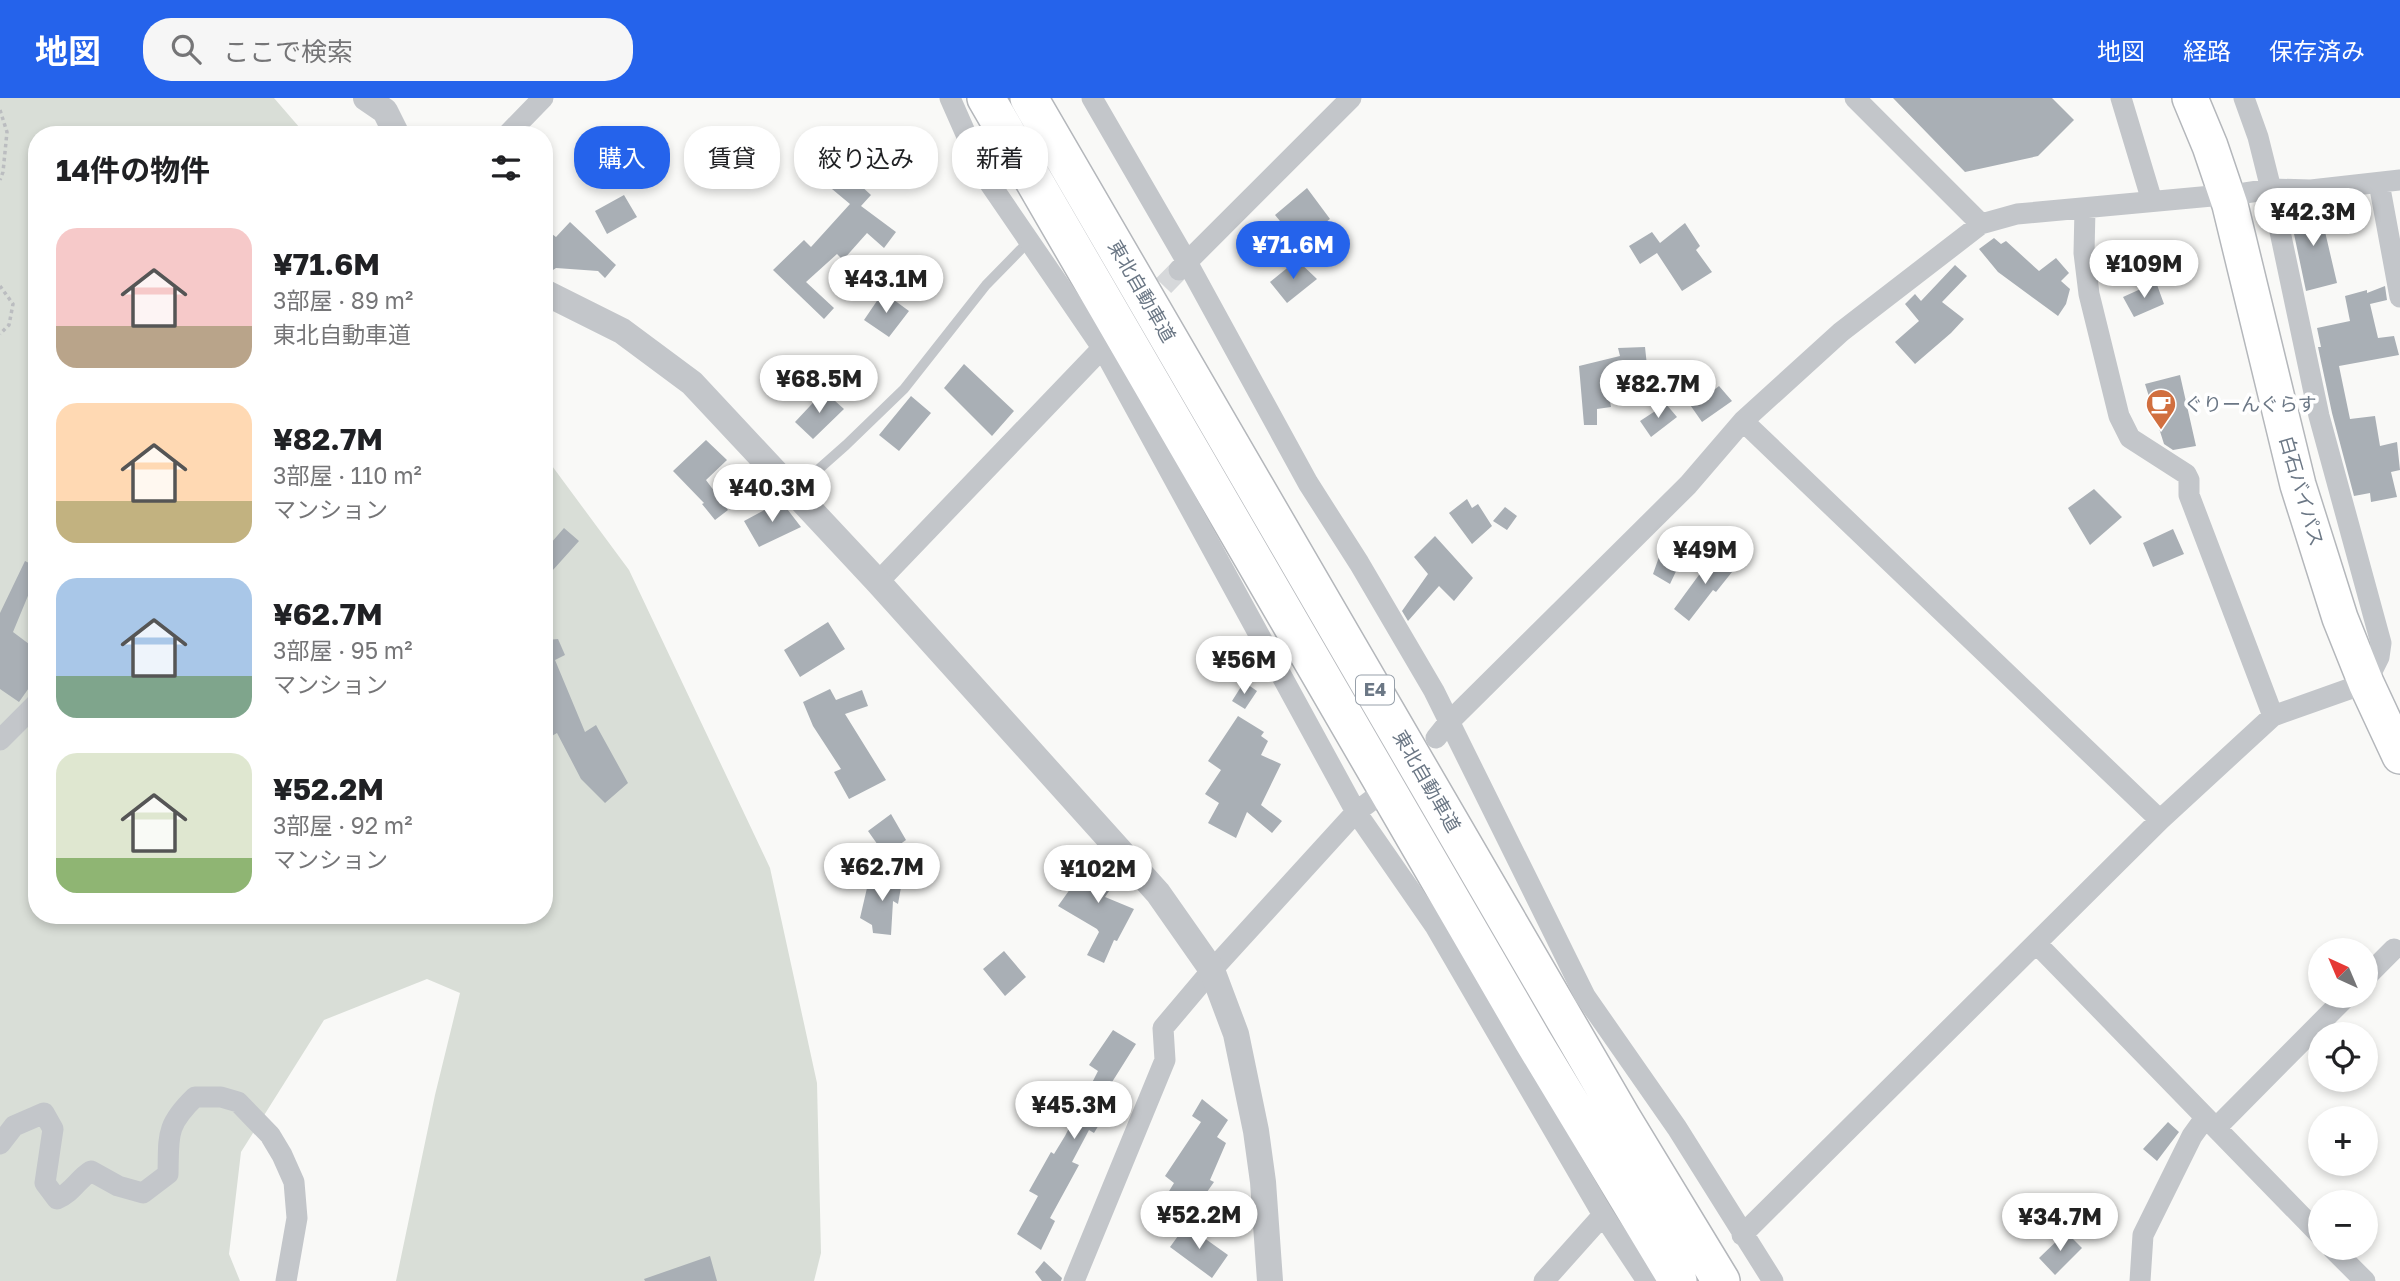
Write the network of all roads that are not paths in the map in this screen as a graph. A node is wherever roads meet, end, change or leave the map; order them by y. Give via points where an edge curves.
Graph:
1 (543, 98) edge
2 (950, 98) edge
3 (986, 98) edge
4 (1029, 98) edge
5 (1092, 98) edge
6 (1350, 98) edge
7 (1855, 98) edge
8 (2121, 98) edge
9 (2190, 98) edge
10 (2244, 98) edge
11 (382, 102) edge
12 (393, 126) edge
13 (517, 126) edge
14 (2400, 180) edge
15 (2379, 183) junction
16 (2271, 189) junction
17 (2245, 193) dead end
18 (2211, 196) dead end
19 (2152, 201) junction
20 (2085, 209) junction
21 (1981, 224) junction
22 (1030, 240) junction
23 (1183, 266) junction
24 (553, 296) edge
25 (2400, 297) edge
26 (1107, 344) junction
27 (1743, 421) junction
28 (794, 491) junction
29 (878, 582) junction
30 (2366, 683) junction
31 (28, 712) edge
32 (2273, 716) junction
33 (1442, 731) junction
34 (0, 740) edge
35 (2400, 756) edge
36 (1364, 806) junction
37 (2161, 820) junction
38 (2037, 944) junction
39 (2394, 949) dead end
40 (2378, 965) edge
41 (1212, 970) junction
42 (2334, 1008) edge
43 (2210, 1123) junction
44 (0, 1144) edge
45 (1603, 1215) junction
46 (2308, 1224) edge
47 (1742, 1235) junction
48 (2344, 1260) edge
49 (286, 1281) edge
50 (1074, 1281) edge
51 (1270, 1281) edge
52 (1544, 1281) edge
53 (1647, 1281) edge
54 (1678, 1281) edge
55 (1721, 1281) edge
56 (1773, 1281) edge
57 (2140, 1281) edge
58 (2365, 1281) edge

1 - 13 street
2 - 22 street via 984,175
3 - 54 highway, 東北自動車道 / E4 via 1533,1041
4 - 55 highway, 東北自動車道 / E4
5 - 23 street
6 - 23 street
7 - 21 street
8 - 19 street
9 - 30 highway, 白石バイパス via 2230,205 2298,485
10 - 16 street
11 - 12 street
14 - 15 street
15 - 16 street via 2311,191
15 - 25 street
16 - 17 street
16 - 30 street via 2319,416 2381,643
18 - 19 street
19 - 20 street
20 - 21 street via 2017,214
20 - 32 street via 2089,294 2119,416 2130,438 2186,474 2189,495
21 - 27 street via 1841,332
22 - 26 street
22 - 28 lane via 986,285 904,388
23 - 33 street via 1434,691
24 - 28 street via 622,331 692,383
26 - 29 street
26 - 36 street
27 - 33 street via 1688,485
27 - 37 street
28 - 29 street
29 - 41 street via 1158,893
30 - 32 street
30 - 35 highway, 白石バイパス
31 - 34 street
32 - 37 street
33 - 47 street via 1585,996 1677,1128
36 - 41 street
36 - 45 street
37 - 38 street
38 - 43 street
38 - 47 street
39 - 40 street
41 - 50 street via 1163,1028 1166,1060
41 - 51 street via 1236,1034 1256,1131
42 - 43 street
43 - 46 street
43 - 57 street via 2192,1136 2143,1235
44 - 49 street via 14,1126 44,1113 53,1129 45,1183 57,1199 91,1171 118,1186 144,1193 168,1174 168,1138 195,1097 238,1102 270,1135 294,1182 297,1217
45 - 52 street
45 - 53 street
47 - 56 street
48 - 58 street

